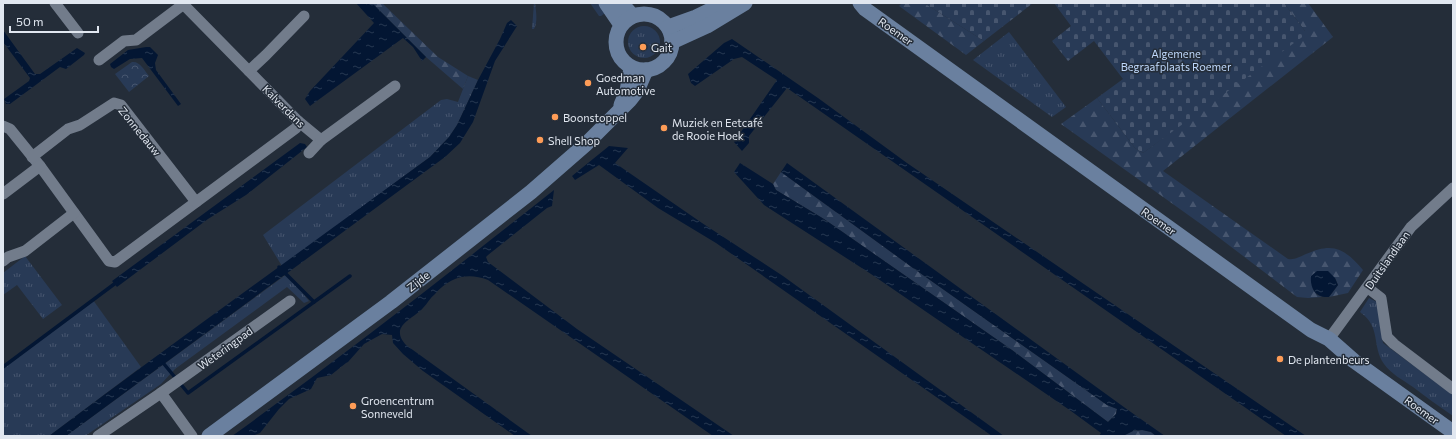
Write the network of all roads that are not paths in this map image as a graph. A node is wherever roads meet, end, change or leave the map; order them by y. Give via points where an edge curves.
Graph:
1 (55, 3) edge
2 (606, 3) edge
3 (621, 3) edge
4 (725, 3) edge
5 (745, 3) edge
6 (850, 3) edge
7 (183, 4) edge
8 (862, 6) edge
9 (304, 16) dead end
10 (633, 16) junction
11 (621, 25) junction
12 (668, 27) junction
13 (78, 33) dead end
14 (672, 42) junction
15 (99, 60) dead end
16 (631, 68) junction
17 (249, 70) junction
18 (646, 70) junction
19 (395, 86) dead end
20 (617, 113) junction
21 (298, 121) junction
22 (3, 126) edge
23 (321, 140) junction
24 (309, 153) dead end
25 (32, 157) junction
26 (40, 166) junction
27 (1453, 188) edge
28 (3, 194) edge
29 (196, 202) junction
30 (74, 213) junction
31 (3, 261) edge
32 (1368, 288) junction
33 (290, 301) dead end
34 (1329, 340) junction
35 (1453, 388) edge
36 (161, 393) junction
37 (1453, 432) edge
38 (98, 436) edge
39 (192, 436) edge
40 (209, 436) edge

1 - 13 street
2 - 11 main road
3 - 10 main road
4 - 12 main road
5 - 14 main road via 707,26
6 - 8 main road, Roemer
7 - 15 street, Kalverdans via 136,40 124,41
7 - 17 street, Kalverdans
8 - 34 main road, Roemer via 1311,330
9 - 17 street
10 - 11 main road
10 - 12 main road via 652,15
11 - 16 main road via 616,48 623,62
12 - 14 main road
14 - 18 main road via 665,61 656,68
16 - 18 main road
16 - 20 main road, Zijde via 626,91
17 - 21 street, Kalverdans
18 - 20 main road, Zijde via 637,91
19 - 23 street
20 - 40 main road, Zijde via 558,168 430,272
21 - 23 street, Kalverdans
21 - 29 street via 296,128
22 - 25 street via 10,129
23 - 24 street
25 - 26 street
25 - 29 street, Zonnedauw via 68,129 80,126 117,103
26 - 28 street
26 - 30 street
27 - 32 street, Duitslandlaan via 1411,227
29 - 30 street via 115,262 109,261
30 - 31 street via 25,251
32 - 34 street, Duitslandlaan
32 - 35 street via 1381,298 1387,337
33 - 36 street, Weteringpad
34 - 37 main road, Roemer
36 - 38 street, Weteringpad
36 - 39 street

